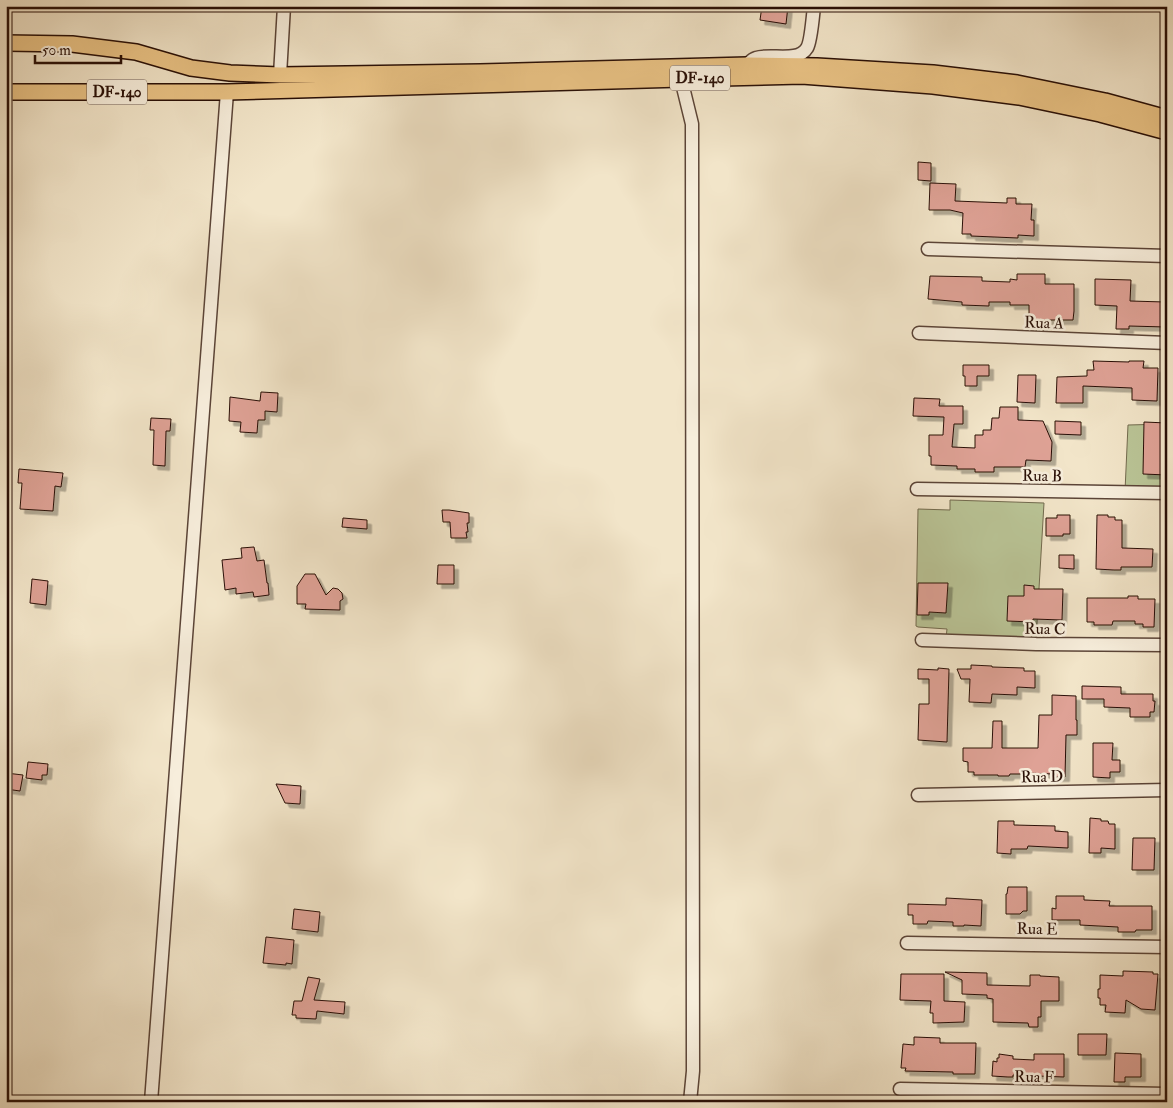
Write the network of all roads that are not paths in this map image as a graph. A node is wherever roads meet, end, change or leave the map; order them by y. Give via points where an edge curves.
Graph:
1 (284, 6) edge
2 (814, 6) edge
3 (6, 43) edge
4 (747, 65) junction
5 (280, 75) junction
6 (681, 79) junction
7 (6, 92) edge
8 (228, 92) junction
9 (1167, 118) edge
10 (1167, 132) edge
11 (928, 249) dead end
12 (1167, 256) edge
13 (919, 333) dead end
14 (1167, 343) edge
15 (917, 489) dead end
16 (1167, 493) edge
17 (922, 640) dead end
18 (1167, 645) edge
19 (1167, 790) edge
20 (918, 795) dead end
21 (907, 943) dead end
22 (1167, 947) edge
23 (693, 1071) junction
24 (900, 1089) dead end
25 (1167, 1094) edge
26 (150, 1102) edge
27 (690, 1102) edge
28 (697, 1102) edge

1 - 5 street
2 - 4 street via 808,47 803,54 762,56
3 - 5 main road, DF-140 via 72,44 136,52 191,68
4 - 5 main road, DF-140
4 - 9 main road, DF-140 via 933,73 1008,82 1105,101
6 - 8 main road, DF-140
6 - 10 main road, DF-140 via 802,76 932,86 1019,97
6 - 23 street via 692,124
7 - 8 main road, DF-140
8 - 26 street
11 - 12 street
13 - 14 street, Rua A
15 - 16 street, Rua B
17 - 18 street, Rua C
19 - 20 street, Rua D
21 - 22 street, Rua E
23 - 27 street
23 - 28 street
24 - 25 street, Rua F

